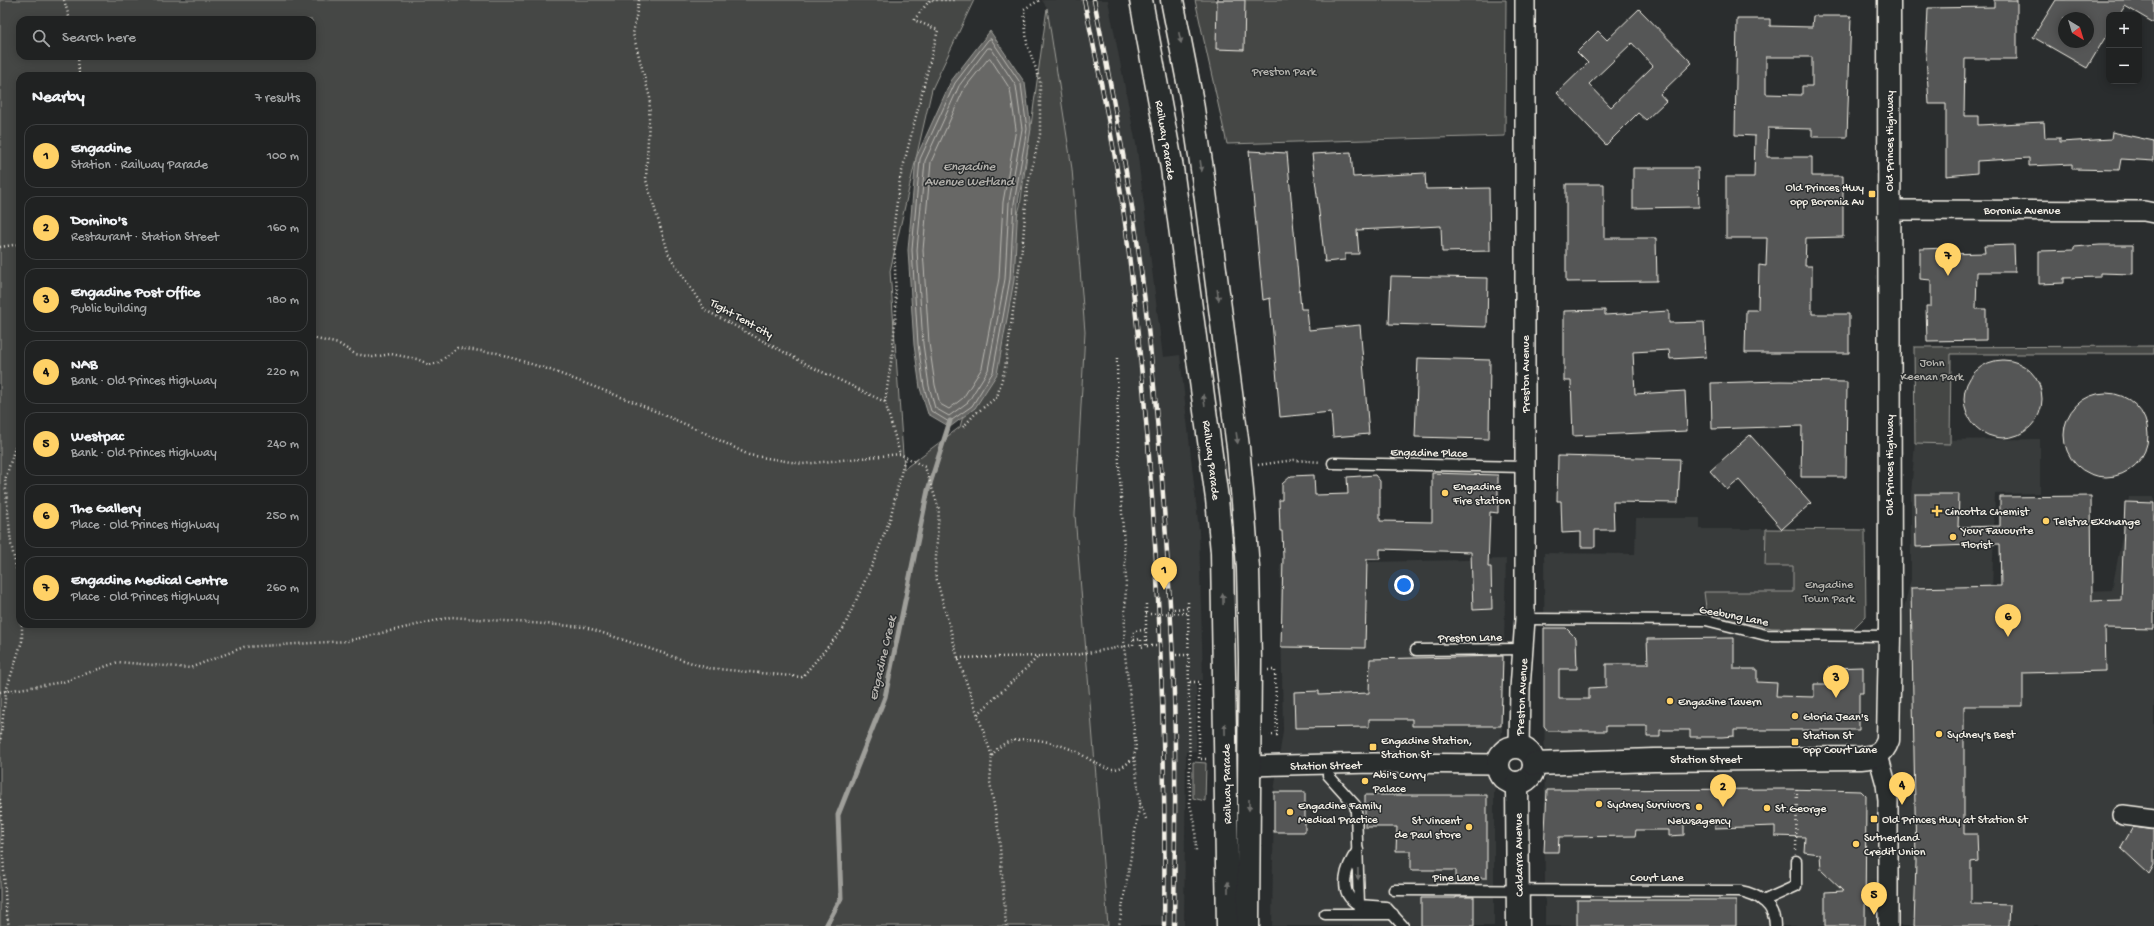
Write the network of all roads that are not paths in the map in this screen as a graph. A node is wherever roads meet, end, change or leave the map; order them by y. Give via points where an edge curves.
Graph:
1 (1141, 0) edge
2 (1172, 0) edge
3 (1525, 0) edge
4 (1889, 0) edge
5 (1889, 210) junction
6 (2154, 214) edge
7 (1333, 463) road end
8 (1525, 467) junction
9 (1525, 619) junction
10 (1890, 636) junction
11 (1524, 649) junction
12 (1416, 650) dead end
13 (1519, 747) junction
14 (1878, 755) junction
15 (1498, 764) junction
16 (1534, 764) junction
17 (1249, 766) junction
18 (1328, 775) dead end
19 (1517, 783) junction
20 (2122, 815) dead end
21 (2154, 819) edge
22 (1796, 861) road end
23 (1394, 890) dead end
24 (1518, 890) junction
25 (1763, 901) junction
26 (1325, 914) dead end
27 (1393, 914) junction
28 (1228, 926) edge
29 (1248, 926) edge
30 (1403, 926) edge
31 (1518, 926) edge
32 (1775, 926) edge
33 (1888, 926) edge

28 -> 1 main road, Railway Parade via 1222,552 1172,168
2 -> 17 main road, Railway Parade via 1194,117 1239,455 1248,568
3 - 8 street, Preston Avenue
4 - 5 main road, Old Princes Highway
5 - 6 street, Boronia Avenue via 2144,211
5 - 10 main road, Old Princes Highway
7 - 8 lane, Engadine Place
8 - 9 street, Preston Avenue
9 - 10 lane, Geebung Lane via 1706,620 1766,635
9 - 11 street, Preston Avenue
10 - 14 main road, Old Princes Highway via 1888,740 1886,747
11 - 12 lane, Preston Lane
11 - 13 street, Preston Avenue via 1520,688
13 - 15 main road via 1507,749 1499,758
13 - 16 main road via 1530,752
14 - 16 main road, Station Street via 1847,759 1654,760
14 - 33 street via 1888,800
15 - 17 street, Station Street
15 - 19 main road via 1501,775 1506,780
16 - 19 main road via 1532,775
17 -> 29 main road, Railway Parade
18 -> 27 lane via 1354,805 1358,817 1359,905 1383,906
19 - 24 main road, Caldarra Avenue
20 - 21 street
22 - 25 lane via 1796,886
23 - 24 lane, Pine Lane
24 - 25 lane, Court Lane via 1740,891 1752,893
24 - 31 main road, Caldarra Avenue
25 - 32 lane, Court Lane via 1775,918
26 - 27 lane
27 - 30 lane

